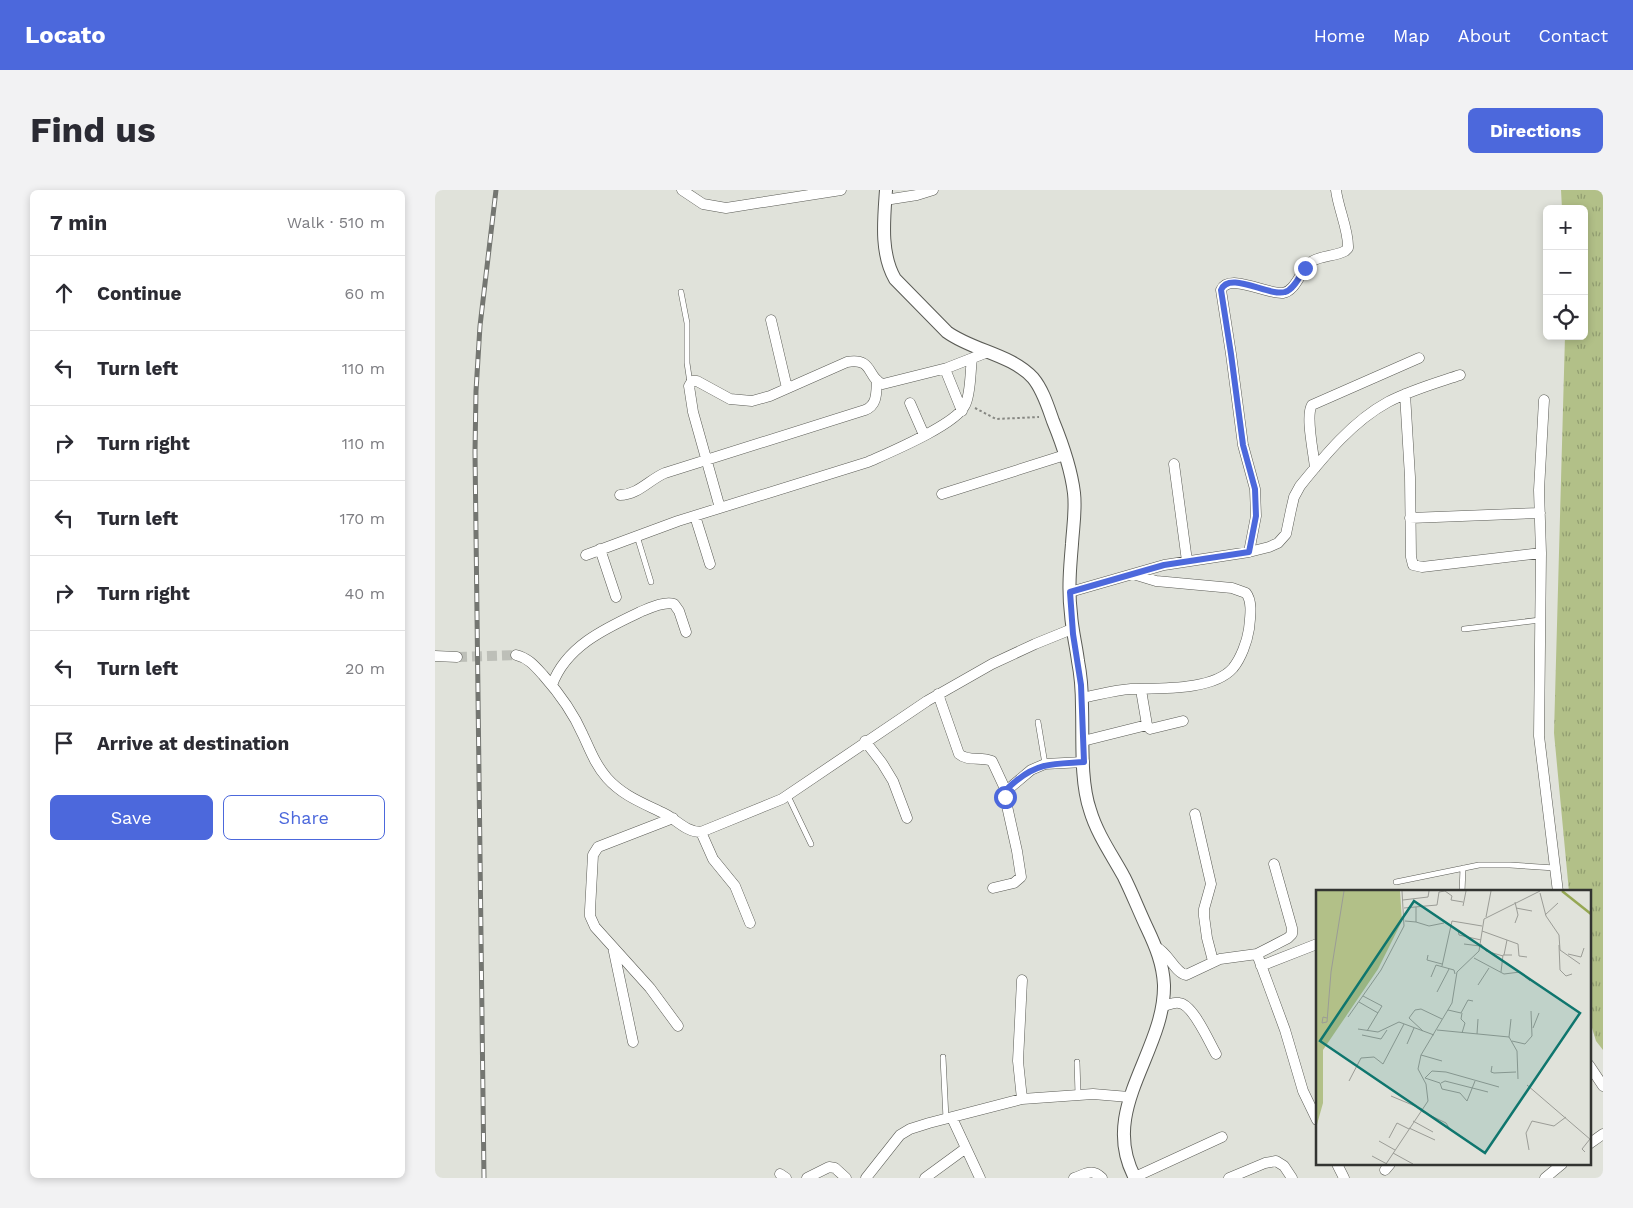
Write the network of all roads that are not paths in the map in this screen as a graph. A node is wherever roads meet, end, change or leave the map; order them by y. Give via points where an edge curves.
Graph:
1 (681, 190) edge
2 (836, 190) edge
3 (933, 190) edge
4 (1336, 190) edge
5 (885, 195) edge
6 (681, 292) dead end
7 (771, 320) dead end
8 (988, 352) junction
9 (1419, 358) dead end
10 (972, 359) junction
11 (945, 369) junction
12 (1460, 376) dead end
13 (877, 380) junction
14 (690, 384) junction
15 (787, 388) junction
16 (1405, 394) junction
17 (1544, 400) dead end
18 (910, 403) dead end
19 (964, 406) junction
20 (924, 435) junction
21 (1065, 455) junction
22 (707, 460) junction
23 (1174, 464) dead end
24 (1315, 468) junction
25 (943, 494) dead end
26 (620, 495) dead end
27 (720, 508) junction
28 (1539, 513) junction
29 (695, 516) junction
30 (1411, 518) junction
31 (637, 535) junction
32 (600, 550) junction
33 (1249, 552) junction
34 (1541, 553) junction
35 (586, 555) dead end
36 (1187, 561) junction
37 (710, 564) dead end
38 (1133, 574) junction
39 (651, 582) dead end
40 (1070, 592) junction
41 (616, 597) dead end
42 (1540, 620) junction
43 (1072, 628) junction
44 (1463, 629) dead end
45 (686, 632) dead end
46 (516, 655) tunnel mouth
47 (435, 656) edge
48 (457, 657) tunnel mouth
49 (552, 685) junction
50 (1141, 690) junction
51 (938, 694) junction
52 (1082, 698) junction
53 (1183, 721) dead end
54 (1038, 722) dead end
55 (1147, 725) junction
56 (1083, 741) junction
57 (865, 742) junction
58 (1084, 762) junction
59 (1045, 764) junction
60 (1006, 791) junction
61 (787, 795) junction
62 (1195, 814) dead end
63 (673, 818) junction
64 (907, 818) dead end
65 (701, 832) junction
66 (811, 844) dead end
67 (1274, 864) dead end
68 (1463, 868) junction
69 (1556, 868) junction
70 (1396, 882) dead end
71 (993, 888) dead end
72 (1462, 890) edge
73 (1558, 890) edge
74 (750, 923) dead end
75 (1316, 944) edge
76 (1155, 947) junction
77 (613, 948) junction
78 (1257, 954) junction
79 (1213, 961) junction
80 (1261, 966) junction
81 (1022, 980) dead end
82 (1163, 1006) junction
83 (678, 1026) dead end
84 (633, 1042) dead end
85 (1216, 1054) dead end
86 (943, 1057) dead end
87 (1077, 1062) dead end
88 (1591, 1068) edge
89 (1603, 1086) edge
90 (1078, 1094) junction
91 (1129, 1097) junction
92 (1022, 1099) junction
93 (1316, 1115) edge
94 (949, 1118) junction
95 (1603, 1134) edge
96 (1222, 1137) dead end
97 (1591, 1143) edge
98 (966, 1148) junction
99 (1338, 1166) edge
100 (1560, 1166) edge
101 (807, 1178) edge
102 (846, 1178) edge
103 (866, 1178) edge
104 (925, 1178) edge
105 (980, 1178) edge
106 (1074, 1178) edge
107 (1102, 1178) edge
108 (1135, 1178) edge
109 (1229, 1178) edge
110 (1293, 1178) edge
111 (1344, 1178) edge
112 (1545, 1178) edge

1 - 2 street via 703,204 726,208
3 - 5 street via 917,195
4 - 33 street via 1348,240 1345,251 1311,262 1285,292 1231,283 1222,286 1221,290 1243,445 1255,489 1256,516
5 - 8 street via 886,256 895,279 947,332
6 - 14 lane via 687,323
7 - 15 street
8 - 10 street
8 - 21 street via 1024,370 1035,380 1045,398
9 - 24 street via 1312,405 1309,416
10 - 11 street
10 - 19 street
11 - 13 street via 885,384
11 - 19 street
12 - 16 street
13 - 15 street via 868,367 854,361
13 - 22 street via 875,401 870,408
14 - 15 street via 697,381 723,396 752,401
14 - 22 street via 693,412
16 - 24 street via 1386,403 1353,427
16 - 30 street
17 - 28 street
18 - 20 street
19 - 20 street via 949,421
20 - 27 street via 867,462
21 - 25 street
21 - 40 street via 1074,492
22 - 26 street via 660,475 640,489
22 - 27 street
23 - 36 street
24 - 33 street via 1294,498 1284,539
27 - 29 street
28 - 30 street
28 - 34 street
29 - 31 street
29 - 37 street
30 - 34 street via 1411,557 1416,567
31 - 32 street
31 - 39 lane
32 - 35 street
32 - 41 street
33 - 36 street
34 - 42 street
36 - 38 street
38 - 40 street
38 - 50 street via 1156,581 1241,590 1246,592 1250,601 1247,637 1233,668 1202,683
40 - 43 street
42 - 44 lane
42 - 69 street via 1539,736
43 - 51 street via 992,664
43 - 52 street
45 - 49 street via 674,604 665,603 644,611 593,637 560,667
46 - 49 street via 528,660
47 - 48 street
49 - 63 street via 571,710 595,762 606,777 628,796
50 - 52 street
50 - 55 street
51 - 57 street
51 - 60 street via 959,754 964,758 992,761
52 - 56 street
53 - 55 street via 1153,730
54 - 59 lane
55 - 56 street
56 - 58 street
57 - 61 street
57 - 64 street via 893,781
58 - 59 street
58 - 76 street via 1089,809
59 - 60 street via 1031,770
60 - 71 street via 1021,877
61 - 65 street
61 - 66 lane
62 - 79 street via 1211,884 1204,916
63 - 65 street via 689,830
63 - 77 street via 602,844 595,851 590,916
65 - 74 street via 713,859 735,886
67 - 78 street via 1292,931 1283,942
68 - 69 lane via 1510,865
68 - 70 lane
68 - 72 lane
69 - 73 street
75 - 80 street
76 - 79 street via 1166,954 1184,975
76 - 82 street via 1163,972
77 - 83 street via 650,988
77 - 84 street
78 - 79 street
78 - 80 street
80 - 93 street via 1303,1091
81 - 92 street via 1018,1061
82 - 85 street via 1177,1003 1188,1007
82 - 91 street
86 - 94 lane
87 - 90 lane
88 - 89 street
90 - 91 street
90 - 92 street
91 - 108 street via 1124,1149
92 - 94 street
94 - 98 street
94 - 103 street via 916,1127 901,1135
95 - 97 street
96 - 108 street
98 - 104 street
98 - 105 street
99 - 111 street
100 - 112 street
101 - 102 street via 829,1167
106 - 107 street via 1092,1172
109 - 110 street via 1276,1161

